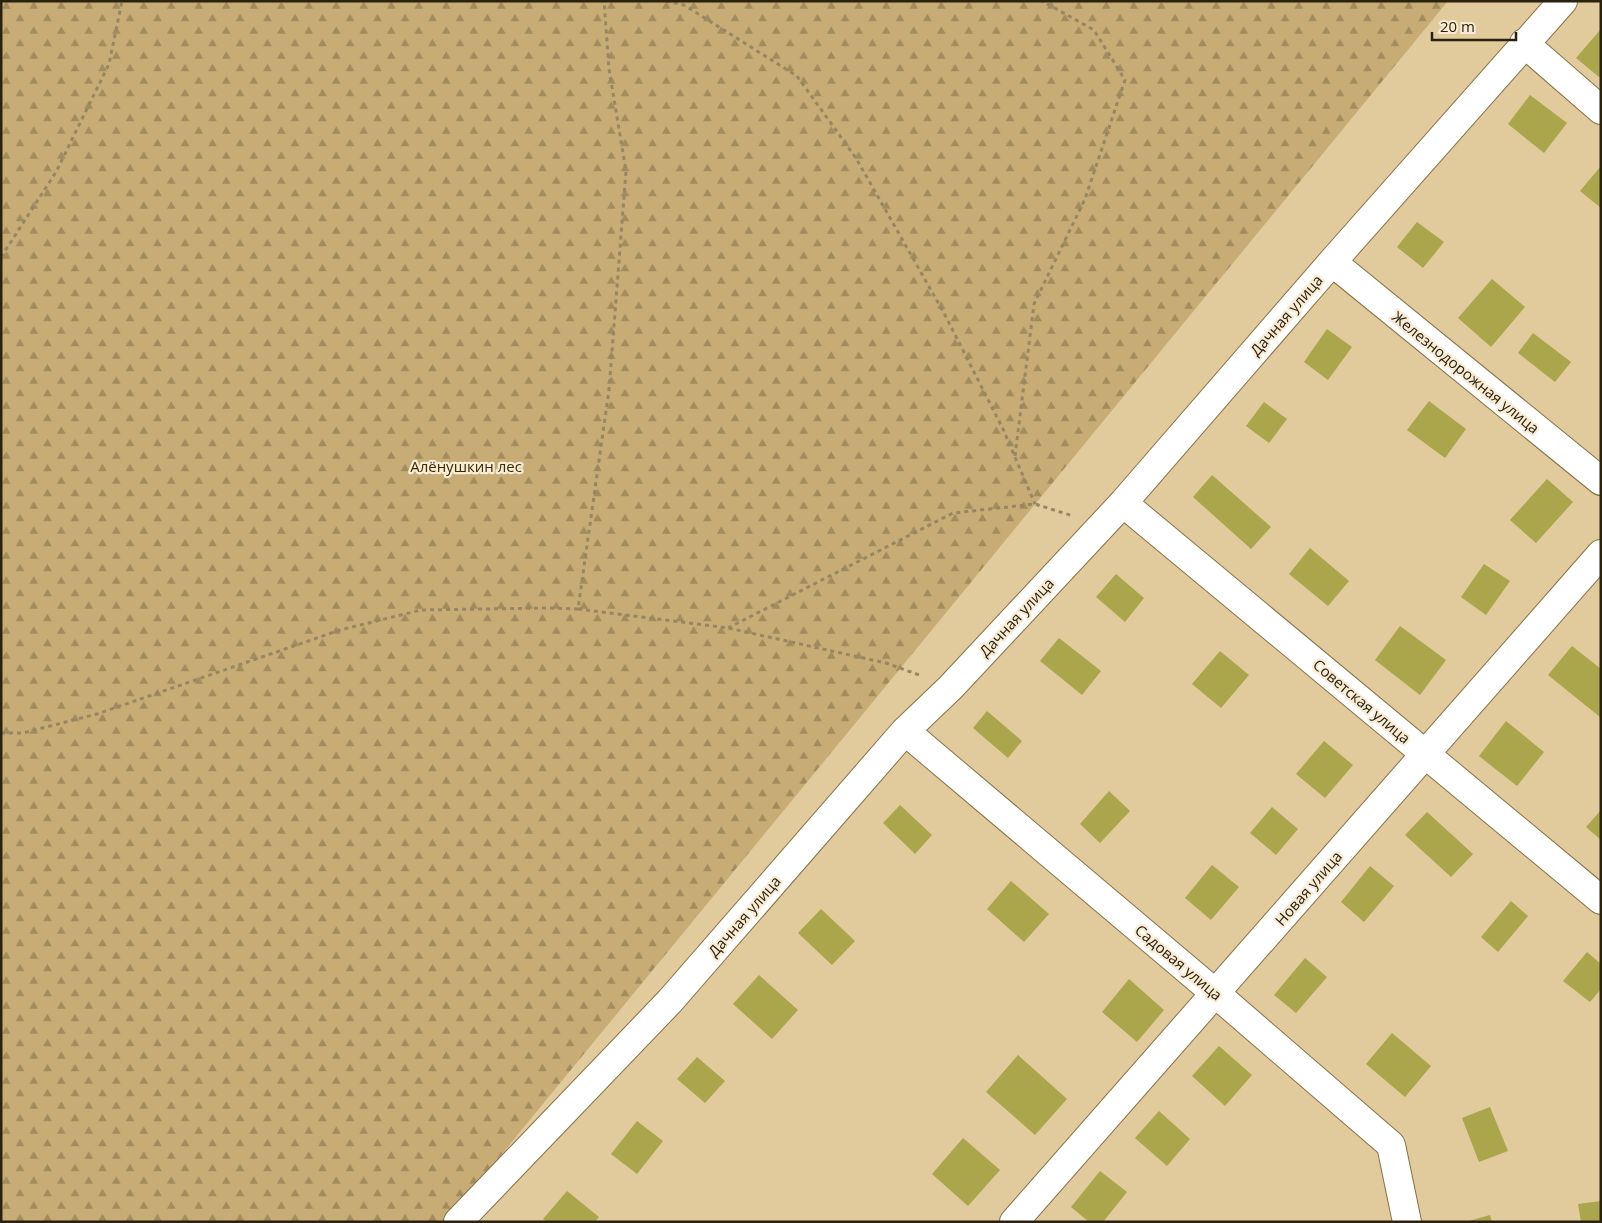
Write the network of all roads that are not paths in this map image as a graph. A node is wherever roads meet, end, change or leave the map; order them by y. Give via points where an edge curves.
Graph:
1 (1563, 1) edge
2 (1524, 44) junction
3 (1601, 110) edge
4 (1332, 262) junction
5 (1601, 481) edge
6 (1123, 503) junction
7 (1601, 554) edge
8 (905, 731) junction
9 (1426, 754) junction
10 (1601, 900) edge
11 (1216, 993) junction
12 (458, 1222) edge
13 (1014, 1222) edge
14 (1406, 1222) edge

1 - 2 street, Дачная улица
2 - 3 street
2 - 4 street, Дачная улица
4 - 5 street, Железнодорожная улица
4 - 6 street, Дачная улица
6 - 8 street, Дачная улица
6 - 9 street, Советская улица
7 - 9 street, Новая улица
8 - 11 street, Садовая улица
8 - 12 street, Дачная улица via 670,1001
9 - 10 street, Советская улица
9 - 11 street, Новая улица
11 - 13 street, Новая улица
11 - 14 street, Садовая улица via 1391,1145

